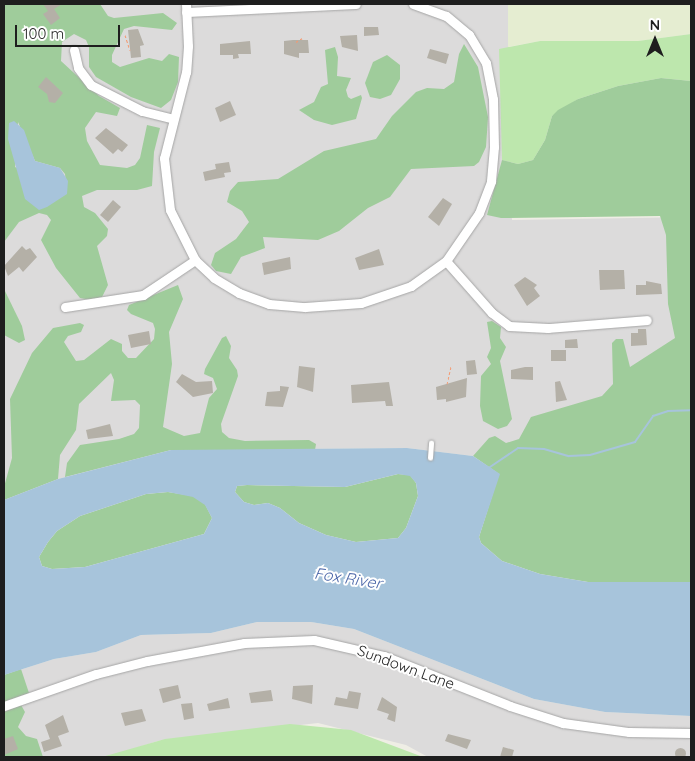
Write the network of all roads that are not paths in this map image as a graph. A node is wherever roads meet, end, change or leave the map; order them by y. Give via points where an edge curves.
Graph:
1 (356, 4) edge
2 (414, 4) edge
3 (186, 8) edge
4 (74, 50) dead end
5 (173, 119) junction
6 (195, 260) junction
7 (446, 262) junction
8 (65, 308) dead end
9 (647, 320) dead end
10 (430, 443) dead end
11 (430, 458) dead end
12 (4, 706) edge
13 (691, 733) edge

1 - 3 street
2 - 7 street via 446,16 469,34 486,62 493,99 491,182 479,213
3 - 5 street via 188,57
4 - 5 street via 78,68 91,85 142,111
5 - 6 street via 164,158 165,184 170,210
6 - 7 street via 214,278 239,293 269,304 305,308 380,299 411,286
6 - 8 street via 143,295
7 - 9 street via 492,314 510,326 548,328
10 - 11 lane
12 - 13 street, Sundown Lane via 96,674 147,661 244,643 314,640 384,656 510,706 563,723 629,732

